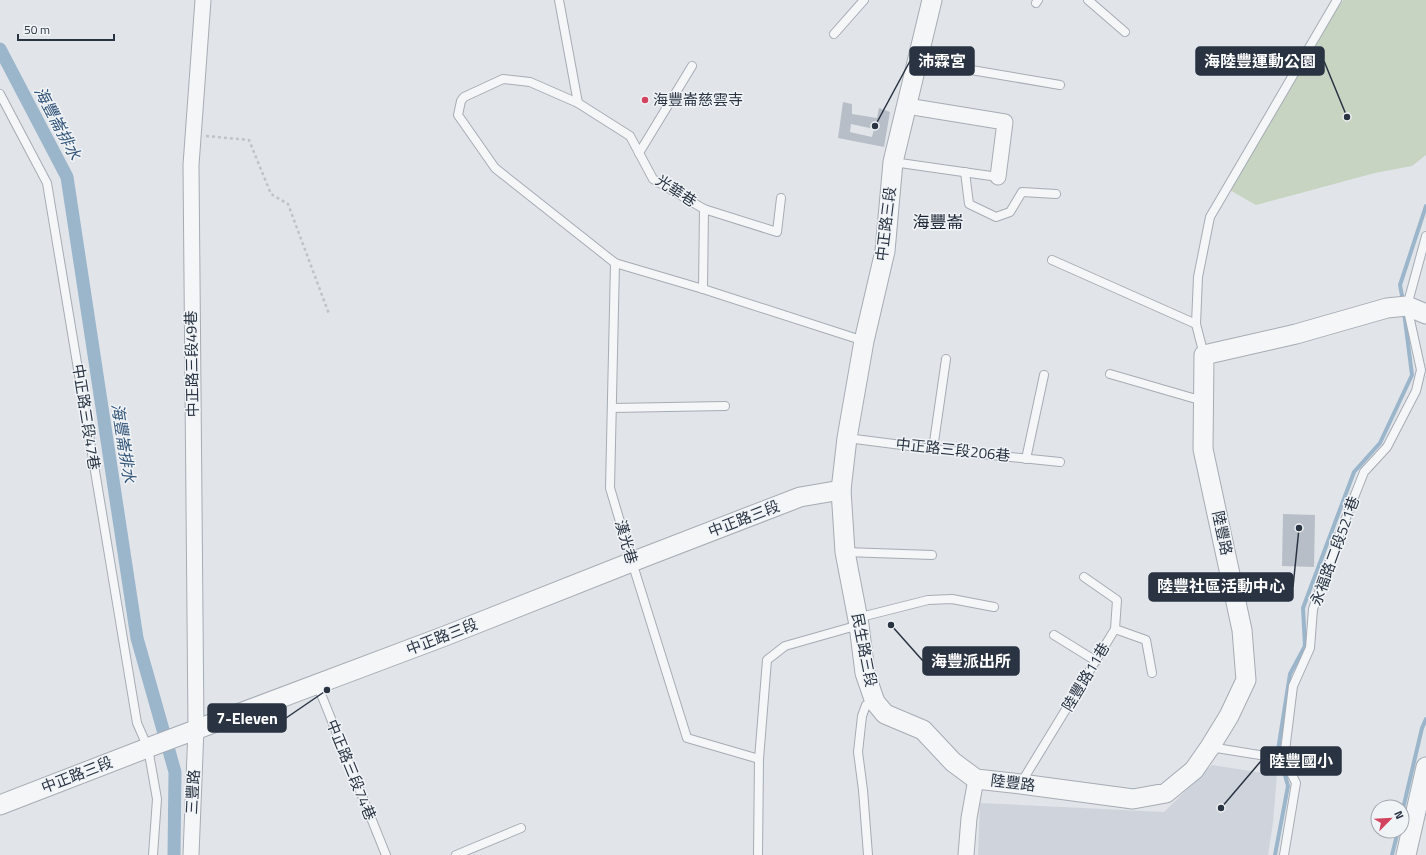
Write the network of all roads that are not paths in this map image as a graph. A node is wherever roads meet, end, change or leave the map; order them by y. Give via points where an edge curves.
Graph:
1 (203, 0) edge
2 (560, 0) edge
3 (864, 0) edge
4 (932, 0) edge
5 (1088, 0) edge
6 (1336, 0) edge
7 (1125, 32) dead end
8 (834, 34) dead end
9 (918, 61) junction
10 (692, 66) dead end
11 (1060, 85) dead end
12 (0, 94) edge
13 (578, 103) junction
14 (907, 106) junction
15 (639, 153) junction
16 (893, 162) junction
17 (965, 172) junction
18 (998, 177) joint
19 (1056, 194) dead end
20 (781, 198) dead end
21 (704, 209) junction
22 (1426, 236) edge
23 (1052, 260) dead end
24 (615, 263) junction
25 (703, 289) junction
26 (1407, 306) junction
27 (1426, 314) edge
28 (1196, 324) junction
29 (864, 341) junction
30 (1204, 355) junction
31 (946, 359) dead end
32 (1110, 374) dead end
33 (1044, 375) dead end
34 (1203, 401) junction
35 (725, 406) dead end
36 (612, 408) junction
37 (847, 438) junction
38 (933, 449) junction
39 (1026, 458) junction
40 (1060, 462) dead end
41 (841, 490) junction
42 (845, 552) junction
43 (932, 555) dead end
44 (632, 562) junction
45 (1084, 577) dead end
46 (994, 607) dead end
47 (858, 621) junction
48 (1115, 629) junction
49 (1054, 635) dead end
50 (1096, 660) junction
51 (1152, 673) dead end
52 (317, 684) junction
53 (875, 702) junction
54 (190, 732) junction
55 (151, 746) junction
56 (1210, 747) junction
57 (759, 759) junction
58 (1284, 759) junction
59 (1426, 767) edge
60 (976, 779) junction
61 (1021, 784) junction
62 (0, 805) edge
63 (521, 828) dead end
64 (153, 855) edge
65 (191, 855) edge
66 (386, 855) edge
67 (456, 855) edge
68 (758, 855) edge
69 (868, 855) edge
70 (966, 855) edge
71 (1284, 855) edge
72 (1406, 855) edge

1 - 54 street, 中正路三段49巷 via 191,165
2 - 13 lane
3 - 8 lane
4 - 9 street, 中正路三段
5 - 7 lane
6 - 28 lane via 1210,217 1198,277
9 - 11 lane
9 - 14 street, 中正路三段
10 - 15 lane
12 - 55 lane, 中正路三段47巷 via 47,183 137,723
13 - 15 lane, 光華巷 via 630,136
13 - 24 lane, 光華巷 via 530,82 503,79 464,97 458,115 495,168
14 - 16 street, 中正路三段
14 - 18 street via 1005,122
15 - 21 lane, 光華巷 via 653,179
16 - 17 lane
16 - 29 street, 中正路三段 via 885,252
17 - 18 lane
17 - 19 lane via 969,204 996,217 1010,212 1022,192
20 - 21 lane, 光華巷 via 777,232
21 - 25 lane
22 - 26 lane
23 - 28 lane
24 - 25 lane
24 - 36 lane, 漢光巷
25 - 29 lane
26 - 27 street
26 - 30 street via 1387,308 1296,334
26 - 58 lane, 永福路二段521巷 via 1421,370 1416,391 1387,447 1364,472 1338,538 1313,609 1310,648 1293,686
28 - 30 lane
29 - 37 street, 中正路三段
30 - 34 street, 陸豐路
31 - 38 lane
32 - 34 lane
33 - 39 lane
34 - 56 street, 陸豐路 via 1203,449 1242,630 1246,680 1229,716
35 - 36 lane
36 - 44 lane, 漢光巷 via 610,488
37 - 38 lane, 中正路三段206巷
37 - 41 street, 中正路三段
38 - 39 lane, 中正路三段206巷
39 - 40 lane, 中正路三段206巷
41 - 42 street, 民生路三段
41 - 44 street, 中正路三段 via 800,497
42 - 43 lane
42 - 47 street, 民生路三段
44 - 52 street, 中正路三段
44 - 57 lane, 漢光巷 via 687,738
45 - 48 lane, 陸豐路11巷 via 1117,600
46 - 47 lane via 952,599 928,600
47 - 53 street, 民生路三段 via 865,673
47 - 57 lane via 785,646 767,660
48 - 50 lane, 陸豐路11巷
48 - 51 lane via 1146,640
49 - 50 lane
50 - 61 lane, 陸豐路11巷
52 - 54 street, 中正路三段
52 - 66 lane, 中正路三段74巷
53 - 60 street, 民生路三段 via 885,714 923,730 953,762
53 - 69 lane via 866,705 862,716 858,752
54 - 55 street, 中正路三段
54 - 65 street, 三豐路
55 - 62 street, 中正路三段
55 - 64 lane, 中正路三段47巷 via 157,799
56 - 58 lane
56 - 61 street, 陸豐路 via 1194,770 1166,793 1133,799
57 - 68 lane
58 - 71 lane via 1296,783
59 - 72 street
60 - 61 street, 陸豐路
60 - 70 street
63 - 67 lane

